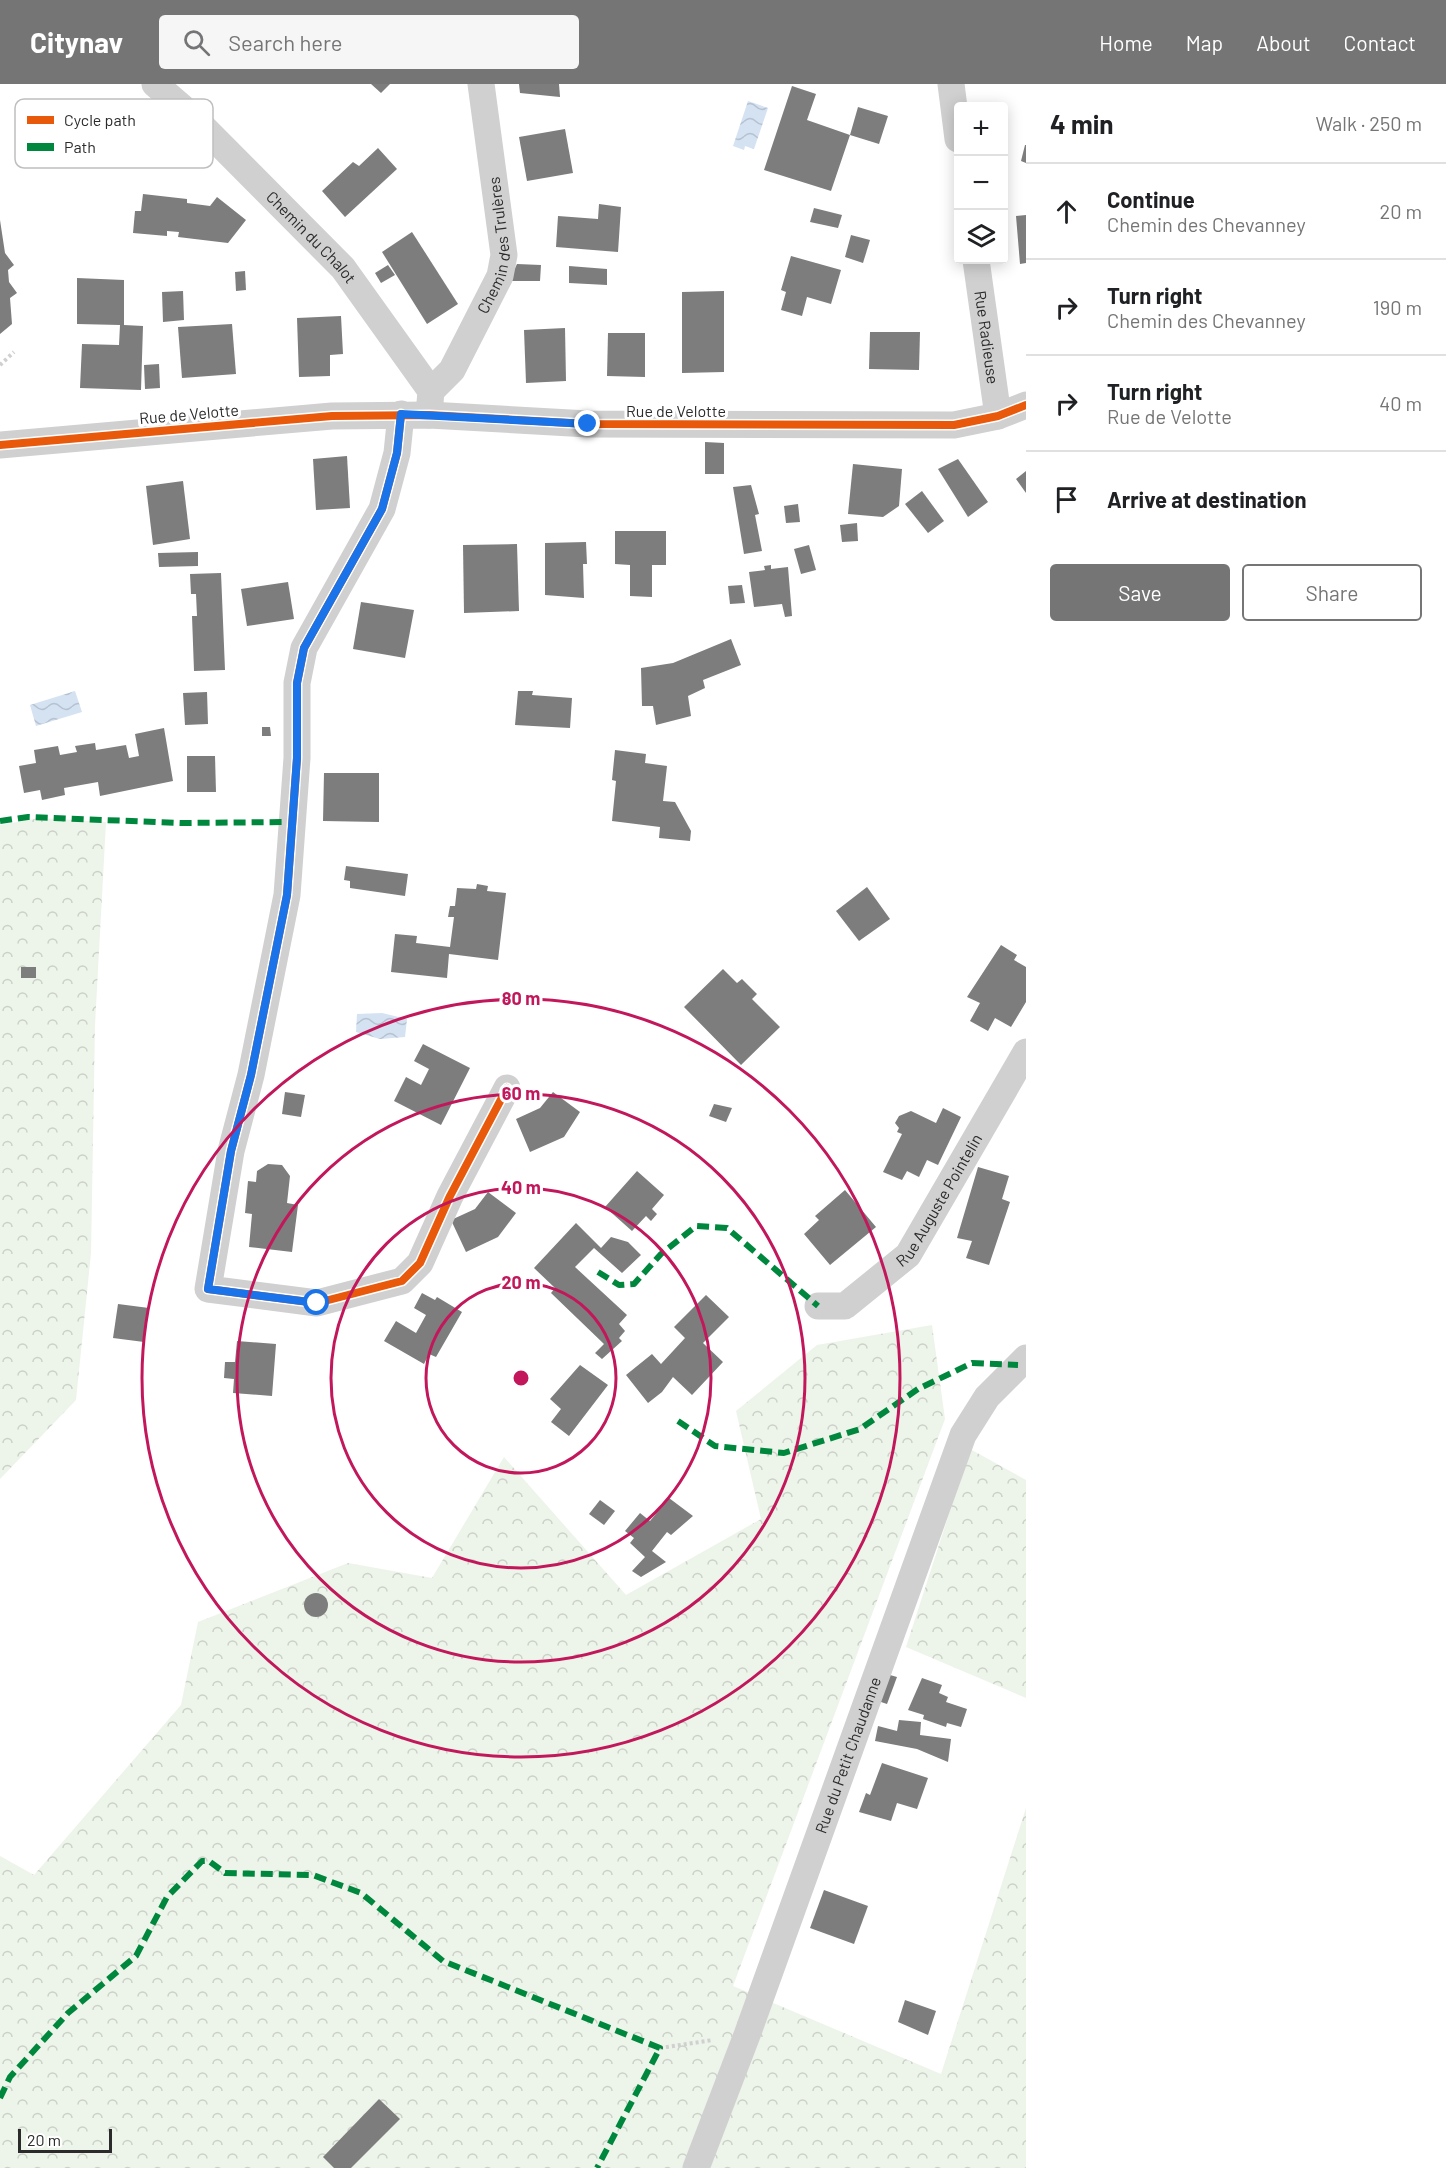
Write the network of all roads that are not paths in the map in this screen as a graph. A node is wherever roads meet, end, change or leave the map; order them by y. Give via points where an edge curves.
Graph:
1 (155, 84) edge
2 (482, 84) edge
3 (951, 84) edge
4 (172, 99) edge
5 (954, 108) edge
6 (213, 137) edge
7 (977, 264) edge
8 (430, 403) junction
9 (1026, 405) edge
10 (401, 414) junction
11 (998, 416) junction
12 (0, 445) edge
13 (1026, 1052) edge
14 (507, 1088) dead end
15 (818, 1306) dead end
16 (1022, 1362) edge
17 (696, 2168) edge

1 - 4 street, Chemin du Chalot
2 - 8 street, Chemin des Trulères via 504,255 500,276 452,370
3 - 5 street
6 - 8 street, Chemin du Chalot via 343,268
7 - 11 street, Rue Radieuse
8 - 10 street, Rue de Velotte
8 - 11 street, Rue de Velotte via 588,424 954,425
9 - 11 street, Rue de Velotte
10 - 12 street, Rue de Velotte via 332,416
10 - 14 street via 397,453 382,509 304,648 297,683 297,758 287,895 251,1075 231,1151 208,1289 317,1303 402,1281 420,1263
13 - 15 street, Rue Auguste Pointelin via 908,1255 845,1306
16 - 17 street, Rue du Petit Chaudanne via 987,1398 963,1435

